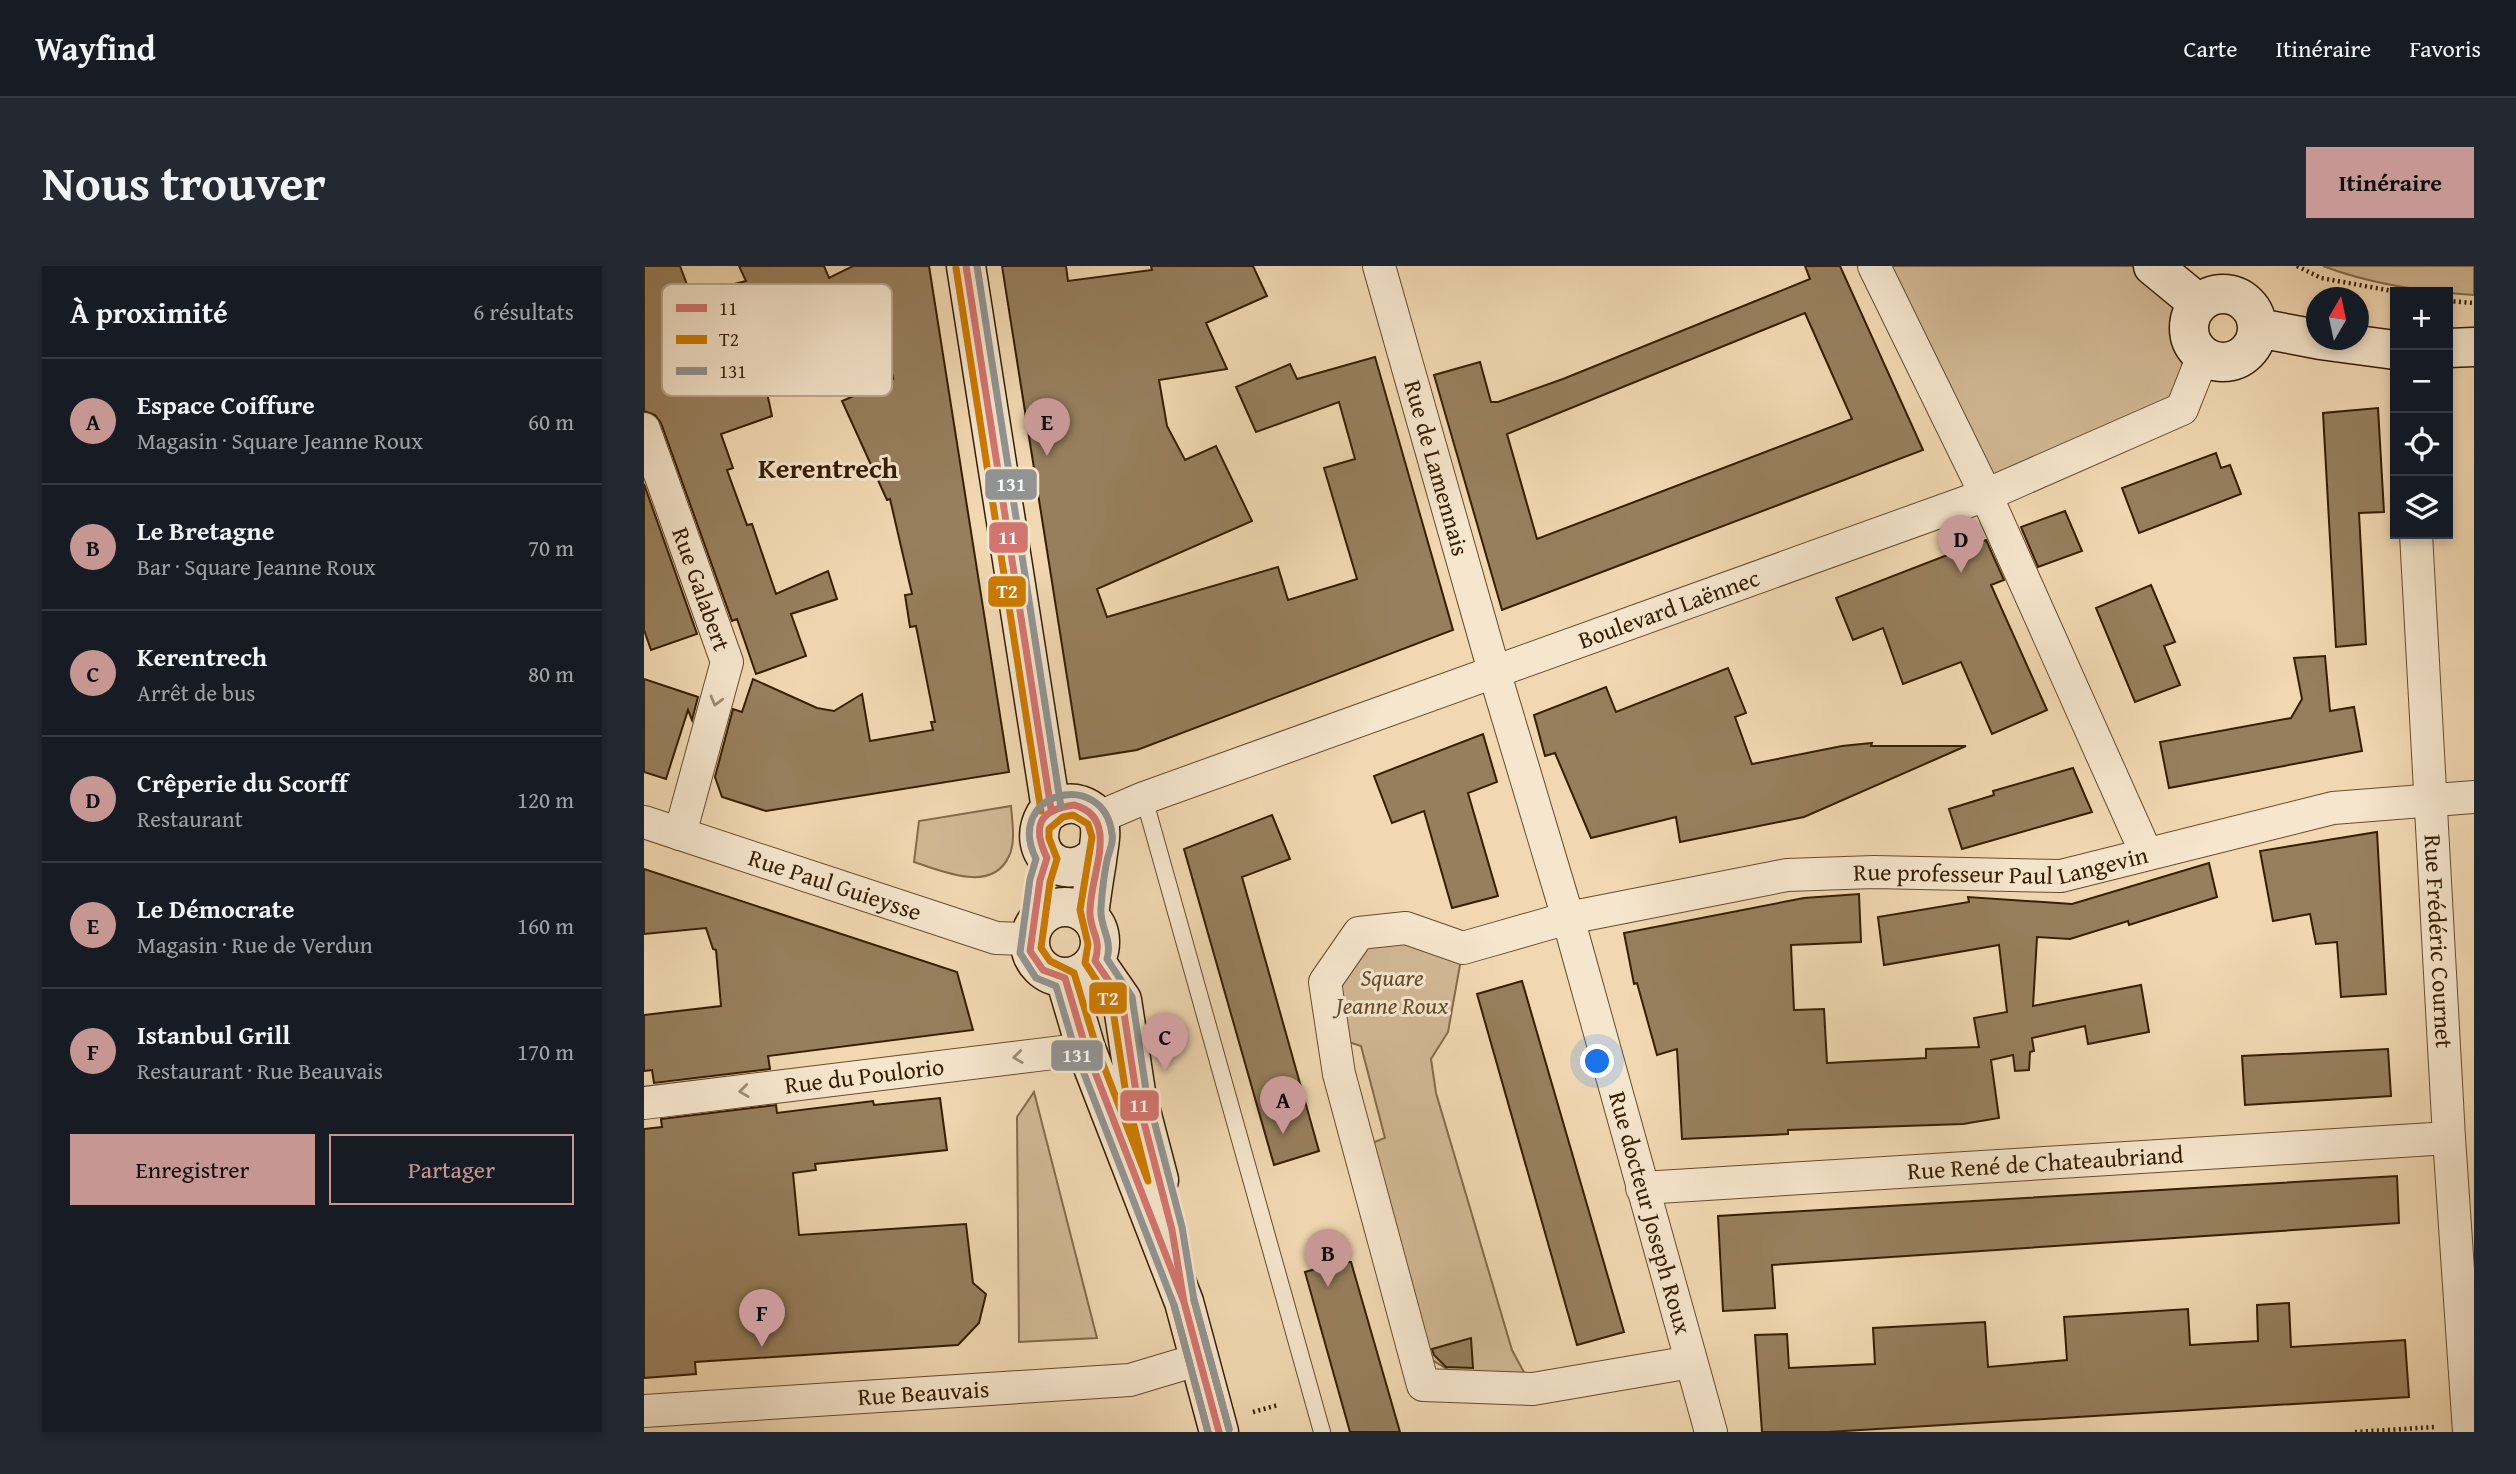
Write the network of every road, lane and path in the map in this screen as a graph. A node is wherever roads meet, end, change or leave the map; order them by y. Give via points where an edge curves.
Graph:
1 (966, 266) edge
2 (1379, 266) edge
3 (1874, 266) edge
4 (2153, 266) edge
5 (2297, 266) edge
6 (2390, 291) edge
7 (2453, 302) edge
8 (2198, 303) junction
9 (2474, 303) edge
10 (2258, 328) junction
11 (2306, 337) edge
12 (2369, 346) edge
13 (2474, 347) edge
14 (2453, 348) edge
15 (2390, 349) edge
16 (2203, 356) junction
17 (644, 429) edge
18 (1986, 495) junction
19 (2416, 539) edge
20 (1494, 671) junction
21 (2474, 797) edge
22 (1144, 798) junction
23 (2430, 802) junction
24 (1051, 809) junction
25 (644, 822) edge
26 (680, 834) junction
27 (1098, 836) junction
28 (2146, 853) junction
29 (1047, 858) junction
30 (1089, 916) junction
31 (1568, 918) junction
32 (1032, 932) junction
33 (1080, 969) junction
34 (1086, 1049) junction
35 (644, 1103) edge
36 (2449, 1138) junction
37 (1642, 1188) junction
38 (2464, 1202) edge
39 (1184, 1302) junction
40 (1200, 1359) junction
41 (1691, 1362) junction
42 (644, 1411) edge
43 (2469, 1429) edge
44 (1219, 1432) edge
45 (1322, 1432) edge
46 (1711, 1432) edge
47 (2355, 1432) edge

1 - 24 street
2 - 20 street, Rue de Lamennais
3 - 18 street
4 - 8 street
5 - 6 path via 2321,278
7 - 9 path
8 - 10 street via 2229,293 2255,312
8 - 16 street via 2188,330
10 - 11 street
10 - 16 street via 2256,341 2239,358 2214,361
12 - 15 street
13 - 14 street
16 - 18 street, Boulevard Laënnec via 2182,409
17 -> 26 street, Rue Galabert via 727,662
18 - 20 street, Boulevard Laënnec
18 - 28 street
19 - 23 street, Rue Frédéric Cournet
20 - 22 street, Boulevard Laënnec
20 - 31 street, Rue docteur Joseph Roux
21 - 23 street, Rue professeur Paul Langevin
22 - 27 street, Boulevard Laënnec
22 - 45 lane
23 - 28 street, Rue professeur Paul Langevin via 2333,808
23 - 36 street, Rue Frédéric Cournet
24 - 27 street via 1071,803 1090,811
24 - 29 street via 1038,833
25 - 26 street, Rue Paul Guieysse
26 - 32 street, Rue Paul Guieysse via 996,938
27 - 29 street via 1091,860 1074,868
27 - 30 street
28 - 31 street, Rue professeur Paul Langevin via 2061,876 1787,875
29 - 32 street
30 - 32 street via 1069,907 1059,908 1040,917
30 - 33 street via 1100,937
31 - 37 street, Rue docteur Joseph Roux
31 - 41 street via 1463,948 1406,928 1359,933 1325,982 1339,1074 1409,1335 1423,1385 1533,1389
32 - 33 street via 1035,962 1053,976
33 - 34 street
33 - 39 street via 1122,1000 1136,1092 1172,1230
34 -> 35 street, Rue du Poulorio
34 - 39 street
36 - 37 street, Rue René de Chateaubriand
36 - 38 street, Rue Frédéric Cournet
37 - 41 street, Rue docteur Joseph Roux
38 - 43 street, Rue Frédéric Cournet
39 - 40 street
40 - 42 street, Rue Beauvais via 1129,1380
40 - 44 street
41 - 46 street, Rue docteur Joseph Roux
43 - 47 path

